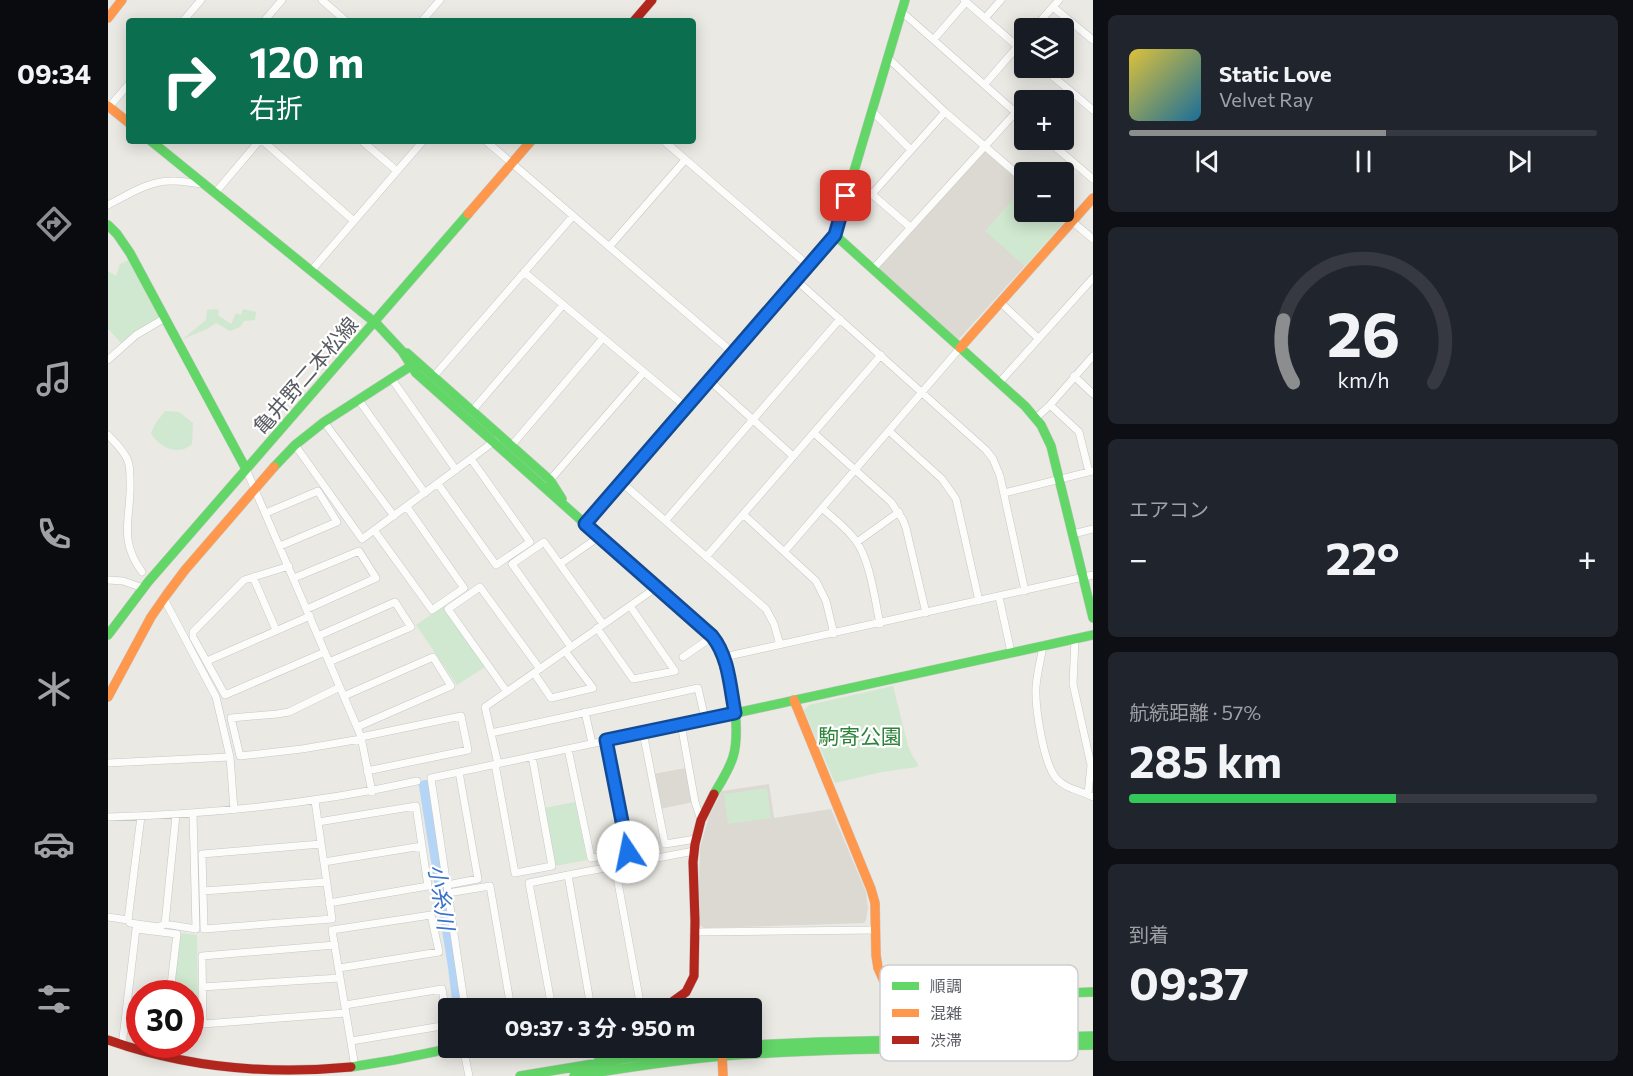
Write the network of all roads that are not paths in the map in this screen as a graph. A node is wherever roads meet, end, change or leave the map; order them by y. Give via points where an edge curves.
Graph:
1 (122, 0) edge
2 (201, 0) edge
3 (282, 0) edge
4 (322, 0) edge
5 (440, 0) edge
6 (652, 0) edge
7 (905, 0) edge
8 (1001, 0) edge
9 (1059, 0) edge
10 (965, 1) edge
11 (1053, 7) junction
12 (902, 12) junction
13 (108, 18) edge
14 (186, 18) edge
15 (267, 18) edge
16 (343, 18) edge
17 (425, 18) edge
18 (637, 18) edge
19 (985, 18) junction
20 (1043, 18) edge
21 (934, 39) junction
22 (1093, 40) edge
23 (1014, 43) edge
24 (1014, 51) edge
25 (888, 58) junction
26 (1055, 78) edge
27 (985, 84) junction
28 (126, 87) edge
29 (109, 107) edge
30 (1014, 110) edge
31 (1093, 110) edge
32 (872, 111) junction
33 (945, 112) junction
34 (1014, 114) edge
35 (126, 121) edge
36 (158, 144) edge
37 (258, 144) edge
38 (264, 144) edge
39 (366, 144) edge
40 (420, 144) edge
41 (490, 144) edge
42 (528, 144) edge
43 (667, 144) edge
44 (985, 145) junction
45 (911, 150) junction
46 (1059, 150) edge
47 (685, 160) junction
48 (512, 163) junction
49 (398, 171) junction
50 (1014, 171) edge
51 (852, 177) junction
52 (1093, 179) edge
53 (205, 184) junction
54 (214, 193) junction
55 (872, 194) junction
56 (1093, 198) edge
57 (108, 205) edge
58 (573, 216) junction
59 (1074, 219) edge
60 (354, 221) junction
61 (1071, 222) edge
62 (1073, 222) edge
63 (108, 225) edge
64 (910, 228) junction
65 (835, 235) junction
66 (1093, 239) edge
67 (609, 247) junction
68 (808, 266) junction
69 (873, 270) junction
70 (312, 271) junction
71 (524, 273) junction
72 (1093, 278) edge
73 (796, 280) junction
74 (1000, 302) junction
75 (563, 305) junction
76 (165, 318) junction
77 (840, 319) junction
78 (375, 322) junction
79 (603, 338) junction
80 (1038, 338) junction
81 (960, 348) junction
82 (733, 353) junction
83 (881, 355) junction
84 (1093, 356) edge
85 (108, 360) edge
86 (414, 364) junction
87 (644, 372) junction
88 (434, 376) junction
89 (1074, 376) junction
90 (391, 378) junction
91 (709, 380) junction
92 (999, 383) junction
93 (923, 392) junction
94 (1093, 394) edge
95 (358, 399) junction
96 (1050, 405) junction
97 (686, 407) junction
98 (472, 411) junction
99 (1036, 418) junction
100 (752, 420) junction
101 (324, 422) junction
102 (889, 431) junction
103 (814, 433) junction
104 (108, 435) edge
105 (497, 439) junction
106 (295, 445) junction
107 (512, 445) junction
108 (794, 456) junction
109 (471, 459) junction
110 (246, 469) junction
111 (456, 470) junction
112 (855, 470) junction
113 (1091, 472) edge
114 (1060, 479) junction
115 (550, 480) junction
116 (621, 482) junction
117 (438, 484) junction
118 (255, 488) junction
119 (1004, 492) junction
120 (425, 493) junction
121 (407, 507) junction
122 (822, 508) junction
123 (899, 512) junction
124 (266, 513) junction
125 (744, 515) junction
126 (394, 516) junction
127 (666, 520) junction
128 (585, 524) junction
129 (1093, 529) edge
130 (375, 531) junction
131 (1073, 534) junction
132 (593, 541) dead end
133 (857, 542) junction
134 (280, 546) junction
135 (785, 551) junction
136 (706, 557) junction
137 (560, 564) junction
138 (289, 566) junction
139 (142, 572) dead end
140 (1088, 576) edge
141 (253, 578) junction
142 (294, 578) junction
143 (108, 580) edge
144 (657, 587) junction
145 (143, 588) junction
146 (1025, 591) junction
147 (999, 597) junction
148 (164, 599) junction
149 (979, 601) junction
150 (630, 606) junction
151 (308, 612) junction
152 (926, 613) junction
153 (1093, 618) edge
154 (880, 624) junction
155 (600, 626) junction
156 (276, 630) junction
157 (834, 634) junction
158 (108, 635) edge
159 (1093, 635) edge
160 (318, 636) junction
161 (712, 636) junction
162 (1075, 639) junction
163 (780, 645) junction
164 (1043, 645) junction
165 (568, 649) junction
166 (325, 652) junction
167 (1011, 652) junction
168 (682, 657) dead end
169 (724, 657) junction
170 (207, 661) junction
171 (329, 662) junction
172 (537, 671) junction
173 (340, 687) junction
174 (507, 692) junction
175 (344, 696) junction
176 (108, 697) edge
177 (794, 700) junction
178 (585, 712) junction
179 (735, 713) junction
180 (705, 719) junction
181 (681, 724) junction
182 (357, 727) junction
183 (643, 732) junction
184 (491, 733) junction
185 (361, 738) junction
186 (606, 740) junction
187 (592, 743) junction
188 (568, 748) junction
189 (532, 756) junction
190 (230, 757) junction
191 (108, 763) edge
192 (497, 764) junction
193 (367, 771) junction
194 (459, 772) junction
195 (417, 781) dead end
196 (372, 792) junction
197 (1091, 795) edge
198 (315, 801) junction
199 (234, 810) junction
200 (193, 814) junction
201 (176, 815) junction
202 (141, 816) junction
203 (108, 817) edge
204 (700, 820) junction
205 (318, 822) junction
206 (696, 839) junction
207 (321, 844) junction
208 (422, 846) junction
209 (694, 850) junction
210 (324, 862) junction
211 (615, 866) junction
212 (568, 875) junction
213 (327, 882) junction
214 (447, 885) junction
215 (203, 891) junction
216 (448, 893) junction
217 (330, 903) junction
218 (108, 916) edge
219 (128, 920) junction
220 (165, 924) junction
221 (876, 930) junction
222 (694, 932) junction
223 (335, 945) junction
224 (339, 968) junction
225 (880, 974) edge
226 (340, 978) junction
227 (130, 980) edge
228 (172, 980) edge
229 (202, 980) edge
230 (204, 987) edge
231 (1093, 992) edge
232 (1078, 993) edge
233 (464, 998) edge
234 (509, 998) edge
235 (550, 998) edge
236 (589, 998) edge
237 (639, 998) edge
238 (678, 998) edge
239 (345, 1005) junction
240 (126, 1013) edge
241 (346, 1013) junction
242 (204, 1024) edge
243 (1093, 1036) edge
244 (1078, 1037) edge
245 (108, 1040) edge
246 (351, 1041) junction
247 (880, 1043) edge
248 (762, 1045) edge
249 (1078, 1045) edge
250 (1093, 1045) edge
251 (122, 1046) junction
252 (126, 1047) edge
253 (880, 1048) edge
254 (762, 1050) edge
255 (438, 1051) edge
256 (168, 1058) edge
257 (465, 1058) edge
258 (599, 1058) edge
259 (665, 1058) edge
260 (722, 1058) edge
261 (355, 1067) junction
262 (601, 1067) junction
263 (469, 1076) edge
264 (520, 1076) edge
265 (574, 1076) edge
266 (723, 1076) edge

1 - 13 street
2 - 14 street
3 - 15 street
4 - 16 street
5 - 17 street
6 - 18 street
7 - 12 street
8 - 19 street
9 - 11 street
10 - 19 street
10 - 21 street
11 - 20 street
11 - 22 street
12 - 21 street
12 - 25 street
19 - 23 street
21 - 27 street
24 - 27 street
25 - 32 street
25 - 33 street
26 - 31 street
27 - 30 street
28 - 29 street
29 - 35 street
32 - 45 street
32 - 51 street
33 - 44 street
33 - 45 street
34 - 44 street
36 - 53 street
37 - 54 street
38 - 60 street
39 - 49 street
40 - 49 street
41 - 48 street
42 - 48 street, 亀井野二本松線
43 - 47 street
44 - 50 street
44 - 64 street
45 - 55 street
46 - 52 street
47 - 67 street
47 - 68 street
48 - 58 street
48 - 78 street, 亀井野二本松線
49 - 60 street
51 - 55 street
51 - 65 street
53 - 54 street
53 - 57 street via 158,182
54 - 70 street
55 - 64 street
56 - 59 street
58 - 67 street
58 - 71 street
60 - 70 street
61 - 74 street
62 - 66 street
63 - 76 street via 124,244
64 - 69 street
65 - 68 street
65 - 69 street
67 - 82 street
68 - 73 street
69 - 81 street
70 - 78 street
71 - 75 street
71 - 88 street
72 - 80 street
73 - 77 street
73 - 82 street
74 - 80 street
74 - 81 street
75 - 79 street
75 - 98 street
76 - 85 street via 136,335
76 - 110 street
77 - 83 street
77 - 100 street
78 - 86 street
78 - 110 street, 亀井野二本松線
79 - 87 street
79 - 107 street
80 - 92 street
81 - 92 street
81 - 93 street
82 - 91 street
83 - 93 street
83 - 103 street
84 - 89 street
86 - 88 street
86 - 90 street
86 - 105 street via 416,373
87 - 97 street
87 - 115 street
88 - 98 street
89 - 94 street
89 - 96 street
90 - 95 street
90 - 111 street
91 - 97 street
91 - 100 street
92 - 99 street
93 - 102 street
93 - 119 street via 986,450 997,467
95 - 101 street
95 - 120 street
96 - 99 street
96 - 113 street via 1079,432
97 - 116 street
98 - 105 street
99 - 114 street via 1049,440
100 - 108 street
100 - 127 street
101 - 106 street
101 - 126 street
102 - 112 street
102 - 149 street via 942,479 956,499
103 - 108 street
103 - 112 street
104 - 139 street via 129,462 127,540
105 - 107 street
105 - 109 street
105 - 128 street
106 - 118 street
106 - 130 street via 362,539
107 - 115 street
108 - 125 street
109 - 111 street
109 - 117 street via 530,542 496,565
110 - 118 street
110 - 145 street, 亀井野二本松線
111 - 117 street
112 - 122 street
112 - 123 street
113 - 114 street
114 - 119 street
114 - 131 street
115 - 128 street
116 - 127 street
116 - 128 street
117 - 120 street
118 - 124 street
118 - 148 street
119 - 146 street
120 - 121 street
121 - 126 street
121 - 130 street via 464,588 432,610
122 - 133 street
122 - 135 street
123 - 133 street
123 - 152 street
124 - 134 street
124 - 134 street via 318,491 337,522
125 - 135 street
125 - 136 street
126 - 130 street
127 - 136 street
128 - 144 street
129 - 131 street
131 - 140 street
132 - 137 street
133 - 154 street via 866,561
134 - 138 street
135 - 157 street via 816,580
136 - 163 street via 766,609
137 - 155 street
137 - 165 street via 544,542 512,564
138 - 141 street
138 - 142 street
140 - 146 street
140 - 153 street
141 - 156 street
141 - 170 street via 244,580 193,632
142 - 151 street
142 - 151 street via 359,551 376,578
143 - 145 street
144 - 150 street
144 - 161 street
145 - 158 street, 亀井野二本松線
146 - 147 street
147 - 149 street
147 - 167 street
148 - 176 street
148 - 190 street via 216,697
149 - 152 street
150 - 155 street
150 - 155 street via 675,671 633,679
151 - 156 street
151 - 160 street
152 - 154 street
154 - 157 street
155 - 165 street
156 - 170 street
157 - 163 street
159 - 162 street
160 - 166 street
160 - 171 street via 395,602 411,627
161 - 168 street via 692,655
161 - 169 street
162 - 164 street
162 - 197 street via 1073,684 1091,765
163 - 169 street
164 - 167 street
164 - 197 street via 1037,707 1050,768 1068,788
165 - 172 street
165 - 172 street via 593,688 551,698
166 - 170 street via 225,695
166 - 171 street
167 - 177 street
169 - 179 street
171 - 173 street
172 - 174 street
172 - 174 street via 480,587 448,609
173 - 175 street
173 - 185 street via 289,711 231,718 240,756
174 - 184 street via 485,707
175 - 182 street
175 - 182 street via 433,657 451,686
177 - 179 street
177 - 221 street via 871,890
178 - 180 street via 698,688
178 - 184 street
178 - 187 street
179 - 180 street
179 - 204 street via 733,758
180 - 181 street
181 - 183 street
181 - 204 street
182 - 185 street
183 - 186 street
183 - 206 street via 665,844
184 - 192 street
185 - 193 street
185 - 193 street via 461,716 468,750
186 - 187 street
186 - 188 street via 628,852 591,858
187 - 188 street
188 - 189 street
189 - 192 street
189 - 192 street via 552,866 515,873
190 - 191 street
190 - 199 street
192 - 194 street
193 - 196 street
194 - 214 street via 431,778
194 - 214 street via 478,879
195 - 196 street
196 - 198 street
198 - 199 street
198 - 205 street
199 - 200 street
200 - 201 street
200 - 220 street via 196,929
201 - 202 street
201 - 220 street
202 - 203 street
202 - 219 street
204 - 206 street
205 - 207 street
205 - 208 street via 416,806
206 - 209 street
207 - 210 street
207 - 215 street via 202,854
208 - 210 street
208 - 217 street via 428,886
209 - 211 street
209 - 222 street
210 - 213 street
211 - 212 street
211 - 237 street
212 - 235 street via 529,883
212 - 236 street
213 - 215 street
213 - 217 street
214 - 216 street
215 - 217 street via 204,929 332,919
216 - 233 street
216 - 234 street via 490,886
218 - 219 street
219 - 220 street via 159,927
221 - 222 street
221 - 225 street
222 - 238 street via 694,976 686,992
223 - 224 street
223 - 224 street via 332,930 431,915 439,952
223 - 229 street via 202,956
224 - 226 street
226 - 230 street
226 - 239 street
227 - 228 street via 136,930 177,934
231 - 232 street
239 - 241 street
239 - 246 street via 442,989 448,1025
240 - 251 street
241 - 242 street
241 - 246 street
243 - 244 street
245 - 251 street
246 - 261 street
247 - 248 street
249 - 250 street
251 - 252 street
253 - 254 street
255 - 261 street
256 - 261 street via 278,1071
257 - 263 street
258 - 262 street
259 - 262 street
260 - 266 street
262 - 264 street
262 - 265 street

